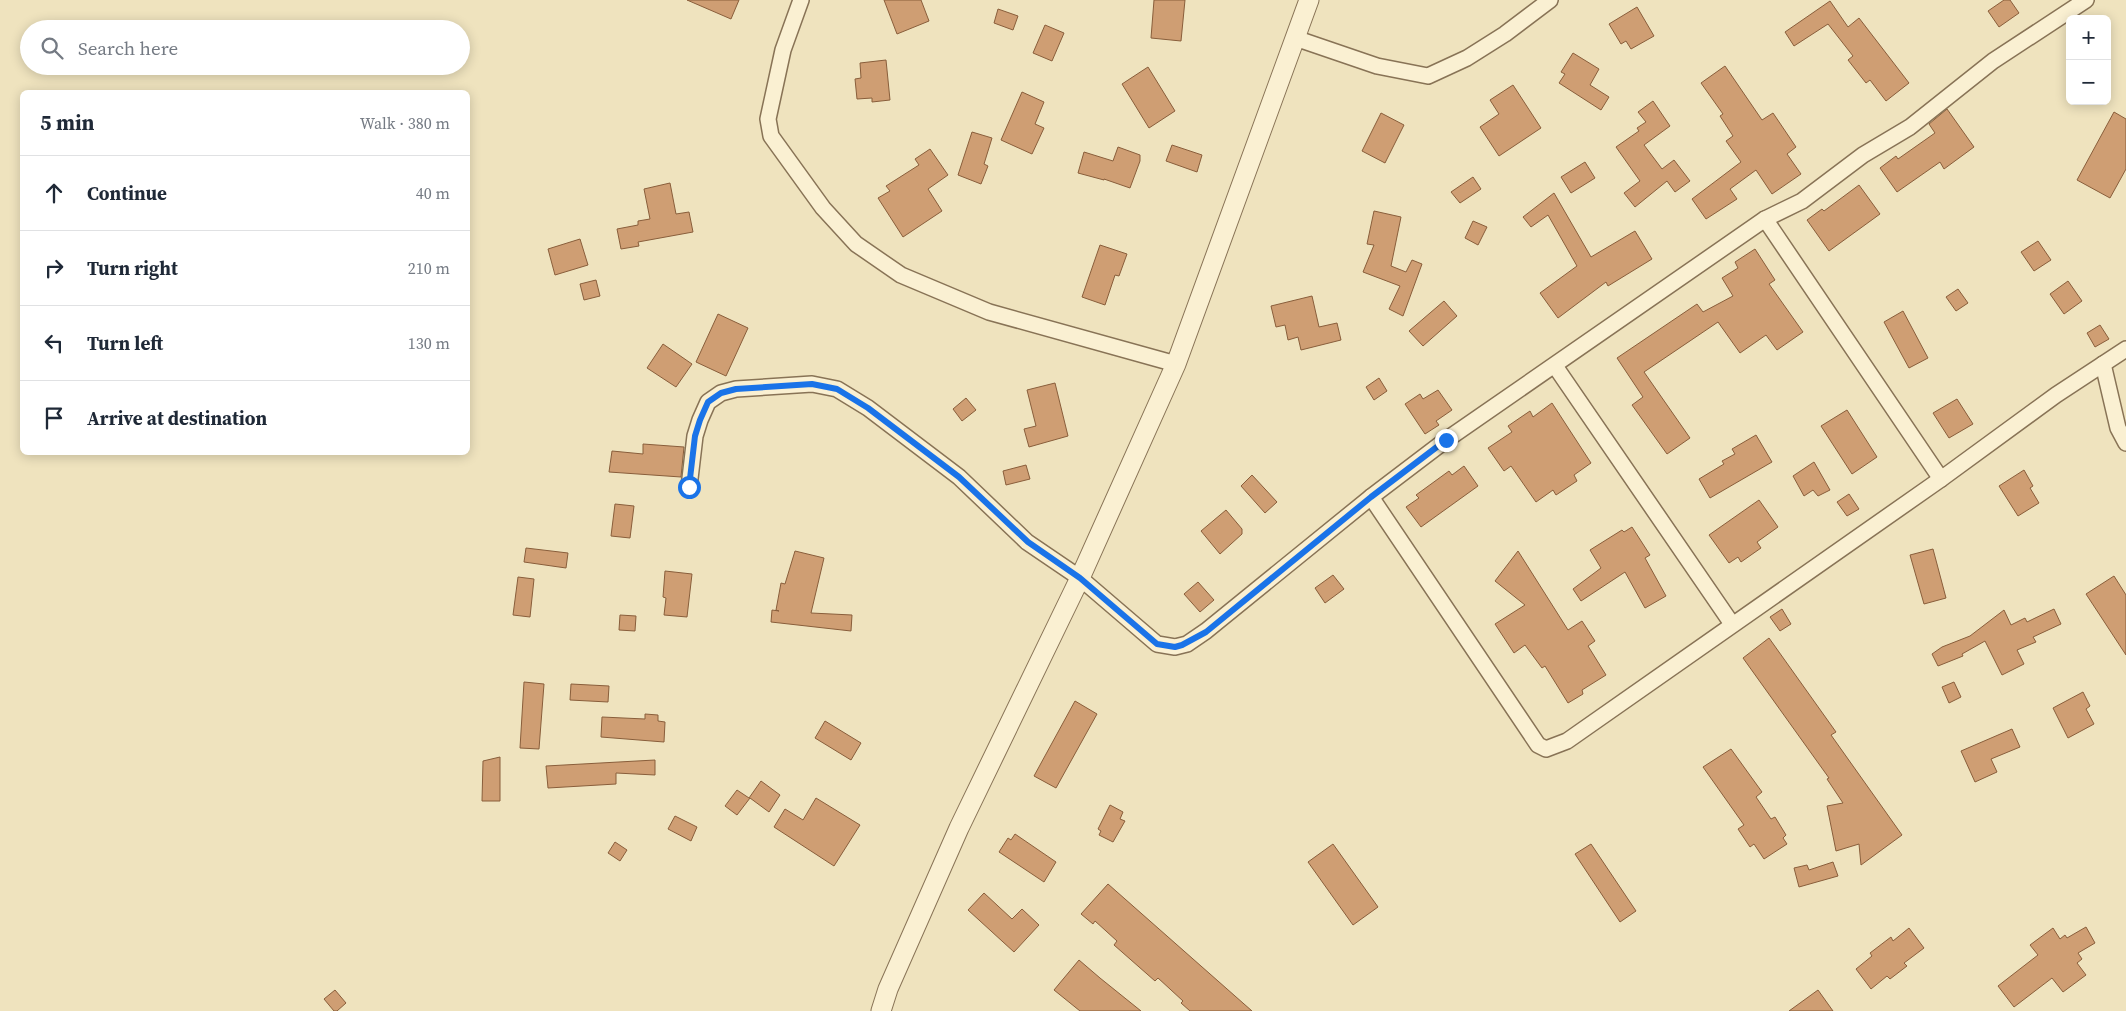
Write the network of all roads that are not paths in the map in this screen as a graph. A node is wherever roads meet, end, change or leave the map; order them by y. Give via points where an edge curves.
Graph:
1 (801, 0) edge
2 (1309, 0) edge
3 (1550, 0) edge
4 (2086, 0) edge
5 (1295, 38) junction
6 (1765, 219) junction
7 (2126, 349) edge
8 (1176, 364) junction
9 (2103, 364) junction
10 (1555, 366) junction
11 (2126, 443) edge
12 (1941, 479) junction
13 (689, 487) dead end
14 (1371, 497) junction
15 (1080, 578) junction
16 (1732, 624) junction
17 (882, 1011) edge

1 - 8 street via 783,50 768,119 771,136 823,208 856,244 901,276 989,312
2 - 5 street
3 - 5 street via 1505,34 1428,76 1377,66
4 - 6 street via 1994,61 1910,127 1863,155 1802,201
5 - 8 street
6 - 10 street
6 - 12 street
7 - 9 street
8 - 15 street
9 - 11 street via 2118,428
9 - 12 street
10 - 14 street via 1446,440
10 - 16 street
12 - 16 street
13 - 15 street via 695,436 708,402 721,393 736,389 812,384 837,389 876,414 959,477 1028,542
14 - 15 street via 1206,632 1175,647 1157,644
14 - 16 street via 1538,745 1546,748 1567,741
15 - 17 street via 959,828 888,989

